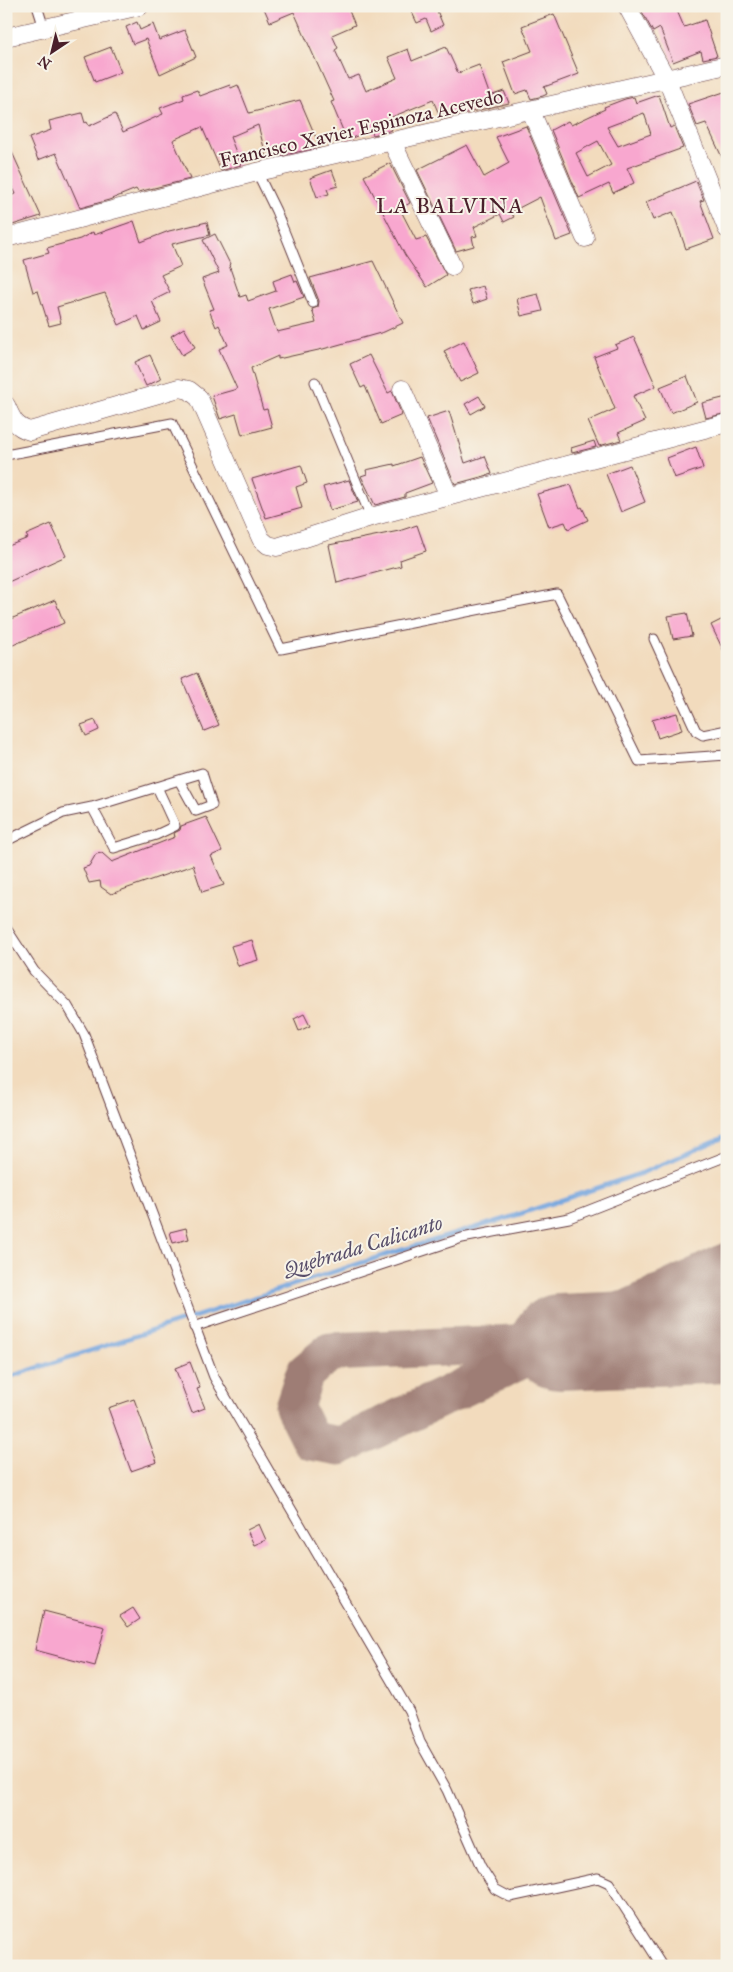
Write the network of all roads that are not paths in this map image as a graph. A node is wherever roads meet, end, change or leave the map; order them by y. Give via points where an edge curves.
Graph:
1 (37, 6) edge
2 (140, 6) edge
3 (628, 6) edge
4 (44, 28) junction
5 (6, 37) edge
6 (727, 65) edge
7 (667, 80) junction
8 (531, 111) junction
9 (392, 142) junction
10 (257, 172) junction
11 (727, 229) edge
12 (6, 238) edge
13 (585, 238) dead end
14 (452, 266) dead end
15 (313, 303) dead end
16 (315, 382) dead end
17 (402, 389) dead end
18 (6, 405) edge
19 (727, 423) edge
20 (6, 456) edge
21 (449, 496) junction
22 (371, 517) junction
23 (654, 640) dead end
24 (727, 730) edge
25 (727, 755) edge
26 (179, 780) dead end
27 (156, 787) junction
28 (92, 807) junction
29 (6, 841) edge
30 (6, 928) edge
31 (727, 1156) edge
32 (194, 1327) junction
33 (662, 1966) edge

1 - 4 lane
2 - 4 street
3 - 7 street
4 - 5 street
6 - 7 street, Francisco Xavier Espinoza Acevedo
7 - 8 street, Francisco Xavier Espinoza Acevedo
7 - 11 street
8 - 9 street, Francisco Xavier Espinoza Acevedo
8 - 13 street
9 - 10 street, Francisco Xavier Espinoza Acevedo
9 - 14 street
10 - 12 street, Francisco Xavier Espinoza Acevedo
10 - 15 lane
16 - 22 lane
17 - 21 street
18 - 22 street via 20,428 30,431 179,388 189,390 199,398 261,539 268,545 277,547
19 - 21 street
20 - 25 lane via 172,423 281,649 557,594 639,761
21 - 22 street
23 - 24 lane via 696,731 703,735
26 - 27 lane
27 - 28 lane
27 - 28 lane via 175,826 140,841 114,848
28 - 29 lane via 63,814
30 - 32 lane via 34,970 68,1005 84,1034
31 - 32 lane via 569,1218 462,1238
32 - 33 lane via 214,1377 409,1711 420,1742 495,1889 510,1897 598,1878 609,1883

